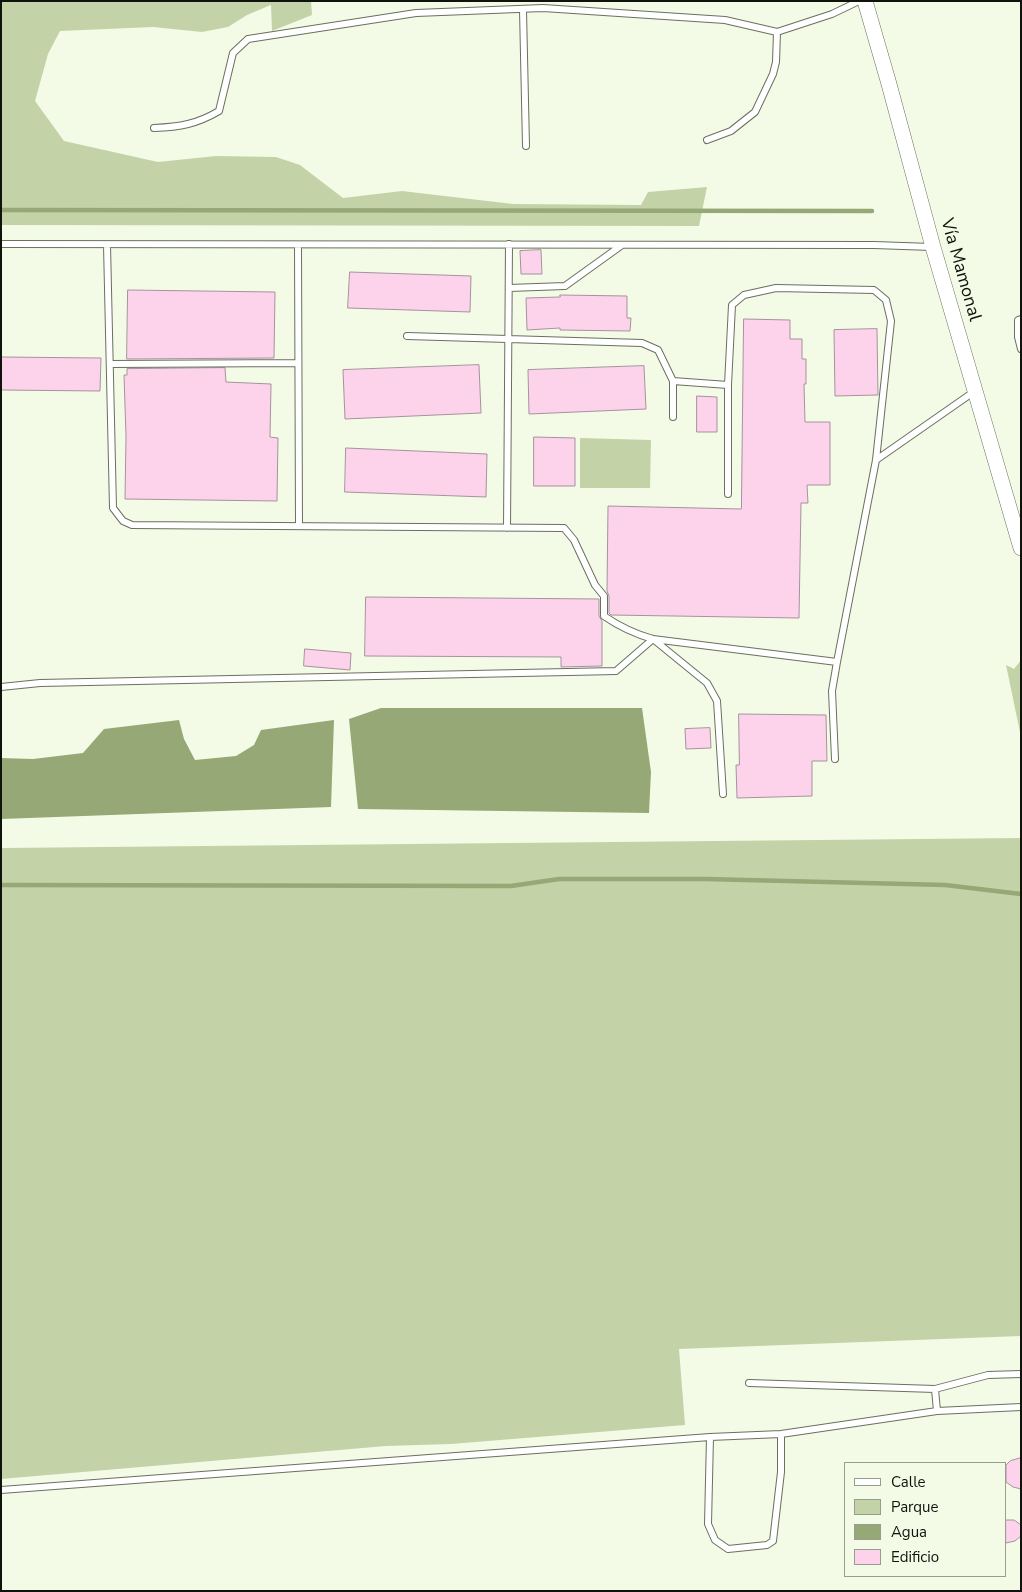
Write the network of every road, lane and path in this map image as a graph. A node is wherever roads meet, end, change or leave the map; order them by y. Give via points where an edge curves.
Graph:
1 (859, 1) edge
2 (865, 1) edge
3 (523, 10) junction
4 (777, 32) junction
5 (154, 128) dead end
6 (707, 140) dead end
7 (526, 146) dead end
8 (1, 244) edge
9 (509, 244) junction
10 (107, 245) junction
11 (298, 245) junction
12 (622, 245) junction
13 (933, 247) junction
14 (509, 288) junction
15 (1021, 319) edge
16 (407, 336) dead end
17 (509, 340) junction
18 (1021, 348) edge
19 (298, 363) junction
20 (110, 364) junction
21 (672, 382) junction
22 (728, 385) junction
23 (975, 391) junction
24 (673, 417) dead end
25 (876, 460) junction
26 (728, 494) dead end
27 (1017, 524) edge
28 (298, 526) junction
29 (507, 528) junction
30 (1021, 548) edge
31 (653, 639) junction
32 (837, 662) junction
33 (1, 687) edge
34 (835, 759) dead end
35 (723, 794) dead end
36 (1021, 1374) edge
37 (749, 1384) dead end
38 (935, 1389) junction
39 (1021, 1407) edge
40 (937, 1411) junction
41 (781, 1434) junction
42 (710, 1437) junction
43 (1, 1490) edge

1 - 4 lane via 832,14
2 - 13 street, Vía Mamonal
3 - 4 lane via 544,8 725,20
3 - 5 lane via 416,13 248,39 233,53 219,110 206,119 183,126
3 - 7 lane
4 - 6 lane via 773,74 755,112 731,131
8 - 10 lane
9 - 11 lane
9 - 12 lane
9 - 14 lane
10 - 11 lane
10 - 20 lane
11 - 19 lane
12 - 13 lane
12 - 14 lane via 565,286
13 - 23 street, Vía Mamonal
14 - 17 lane
15 - 18 lane via 1018,320 1018,337
16 - 17 lane
17 - 21 lane via 642,343 658,350
17 - 29 lane
19 - 20 lane
19 - 28 lane
20 - 28 lane via 113,508 123,521 132,525
21 - 22 lane
21 - 24 lane
22 - 25 lane via 732,305 744,295 776,288 874,290 886,300 891,321
22 - 26 lane
23 - 25 lane
23 - 27 street, Vía Mamonal
25 - 32 lane
27 - 30 street, Vía Mamonal
28 - 29 lane
29 - 31 lane via 566,529 604,596 604,616 635,634
31 - 32 lane
31 - 33 lane via 616,671 40,683
31 - 35 lane via 707,683 717,701
32 - 34 lane via 832,691
36 - 38 lane via 988,1375
37 - 38 lane
38 - 40 lane
39 - 40 lane
40 - 41 lane
41 - 42 lane
41 - 42 lane via 781,1472 773,1541 767,1545 728,1549 715,1540 708,1524
42 - 43 lane

